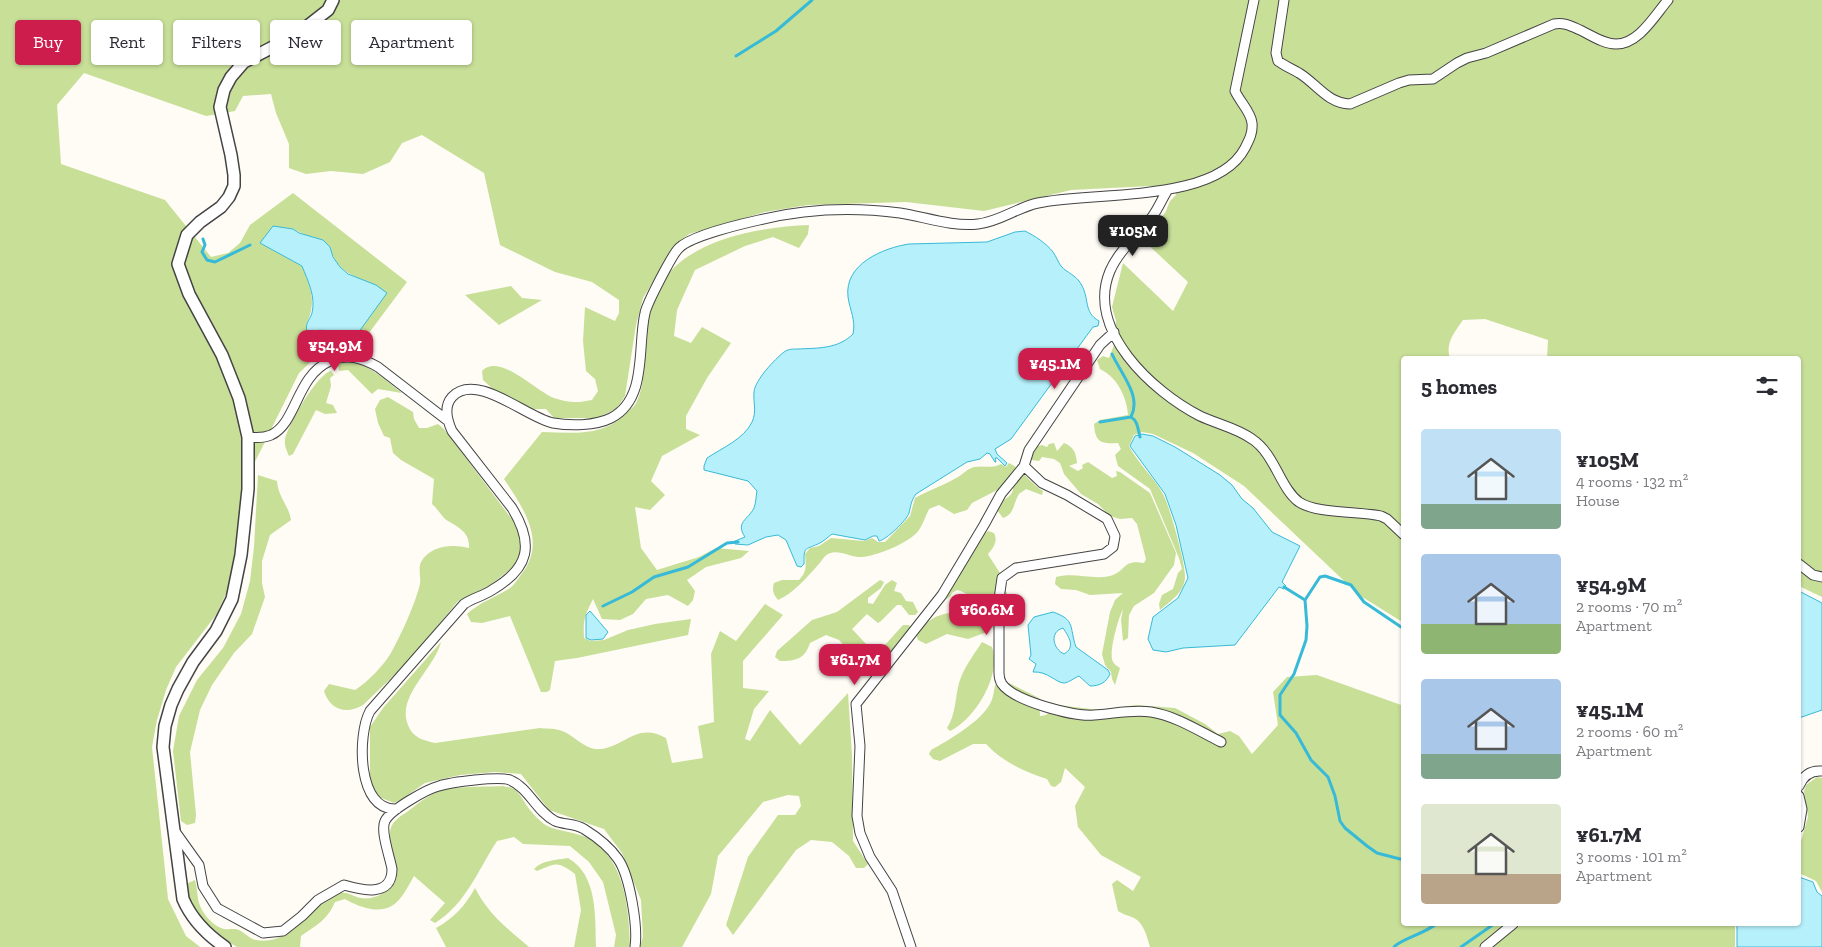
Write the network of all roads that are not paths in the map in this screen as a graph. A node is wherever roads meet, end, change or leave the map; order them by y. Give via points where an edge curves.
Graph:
1 (333, 0) edge
2 (1254, 0) edge
3 (1284, 0) edge
4 (1668, 0) edge
5 (1167, 191) junction
6 (1114, 332) junction
7 (448, 421) junction
8 (248, 437) junction
9 (1024, 466) junction
10 (1401, 532) edge
11 (1801, 566) edge
12 (1822, 577) edge
13 (1221, 742) dead end
14 (1822, 771) edge
15 (1801, 782) edge
16 (397, 809) junction
17 (172, 828) junction
18 (1511, 926) edge
19 (225, 947) edge
20 (634, 947) edge
21 (910, 947) edge
22 (1485, 947) edge

1 - 8 street via 328,10 296,35 244,62 231,76 220,107 234,186 221,207 187,235 178,264 189,294 231,376
2 - 5 street via 1235,91 1251,117 1252,133 1248,142 1234,164 1218,175
3 - 4 street via 1276,53 1278,60 1331,100 1350,104 1399,83 1433,79 1457,63 1554,24 1567,24 1602,41 1626,42 1646,27
5 - 6 street via 1153,216 1118,257 1110,272 1105,306
5 - 7 street via 1039,203 978,224 875,210 801,212 698,238 678,248 648,303 634,394 616,414 600,422 577,425 553,423 476,389 454,395 446,412
6 - 9 street via 1100,345 1029,450
6 - 10 street via 1141,374 1159,390 1200,416 1252,438 1263,448 1298,501 1308,507 1381,516
7 - 8 street via 378,367 352,356 338,357 308,378 278,430 260,438
7 - 16 street via 452,431 519,519 526,552 512,575 491,592 464,604 365,720 363,758 368,790 379,804 390,810
8 - 17 street via 246,508 232,599 216,631 178,689 165,726 163,747
9 - 13 street via 1042,483 1107,519 1115,536 1113,547 1104,554 1016,568 1002,578 998,673 1001,684 1012,693 1072,714 1093,716 1127,711 1170,717
9 - 21 street via 1001,494 942,595 856,704 860,746 857,816 860,833 870,857 892,891
11 - 12 street via 1813,576
14 - 15 street via 1808,773
16 - 17 street via 384,821 392,869 387,884 370,891 344,885 318,900 283,931 264,933 217,908 203,886 199,865
16 - 20 street via 438,786 509,779 522,787 555,821 581,827 602,841 619,860 634,909
17 - 19 street via 183,899 198,925
18 - 22 street

